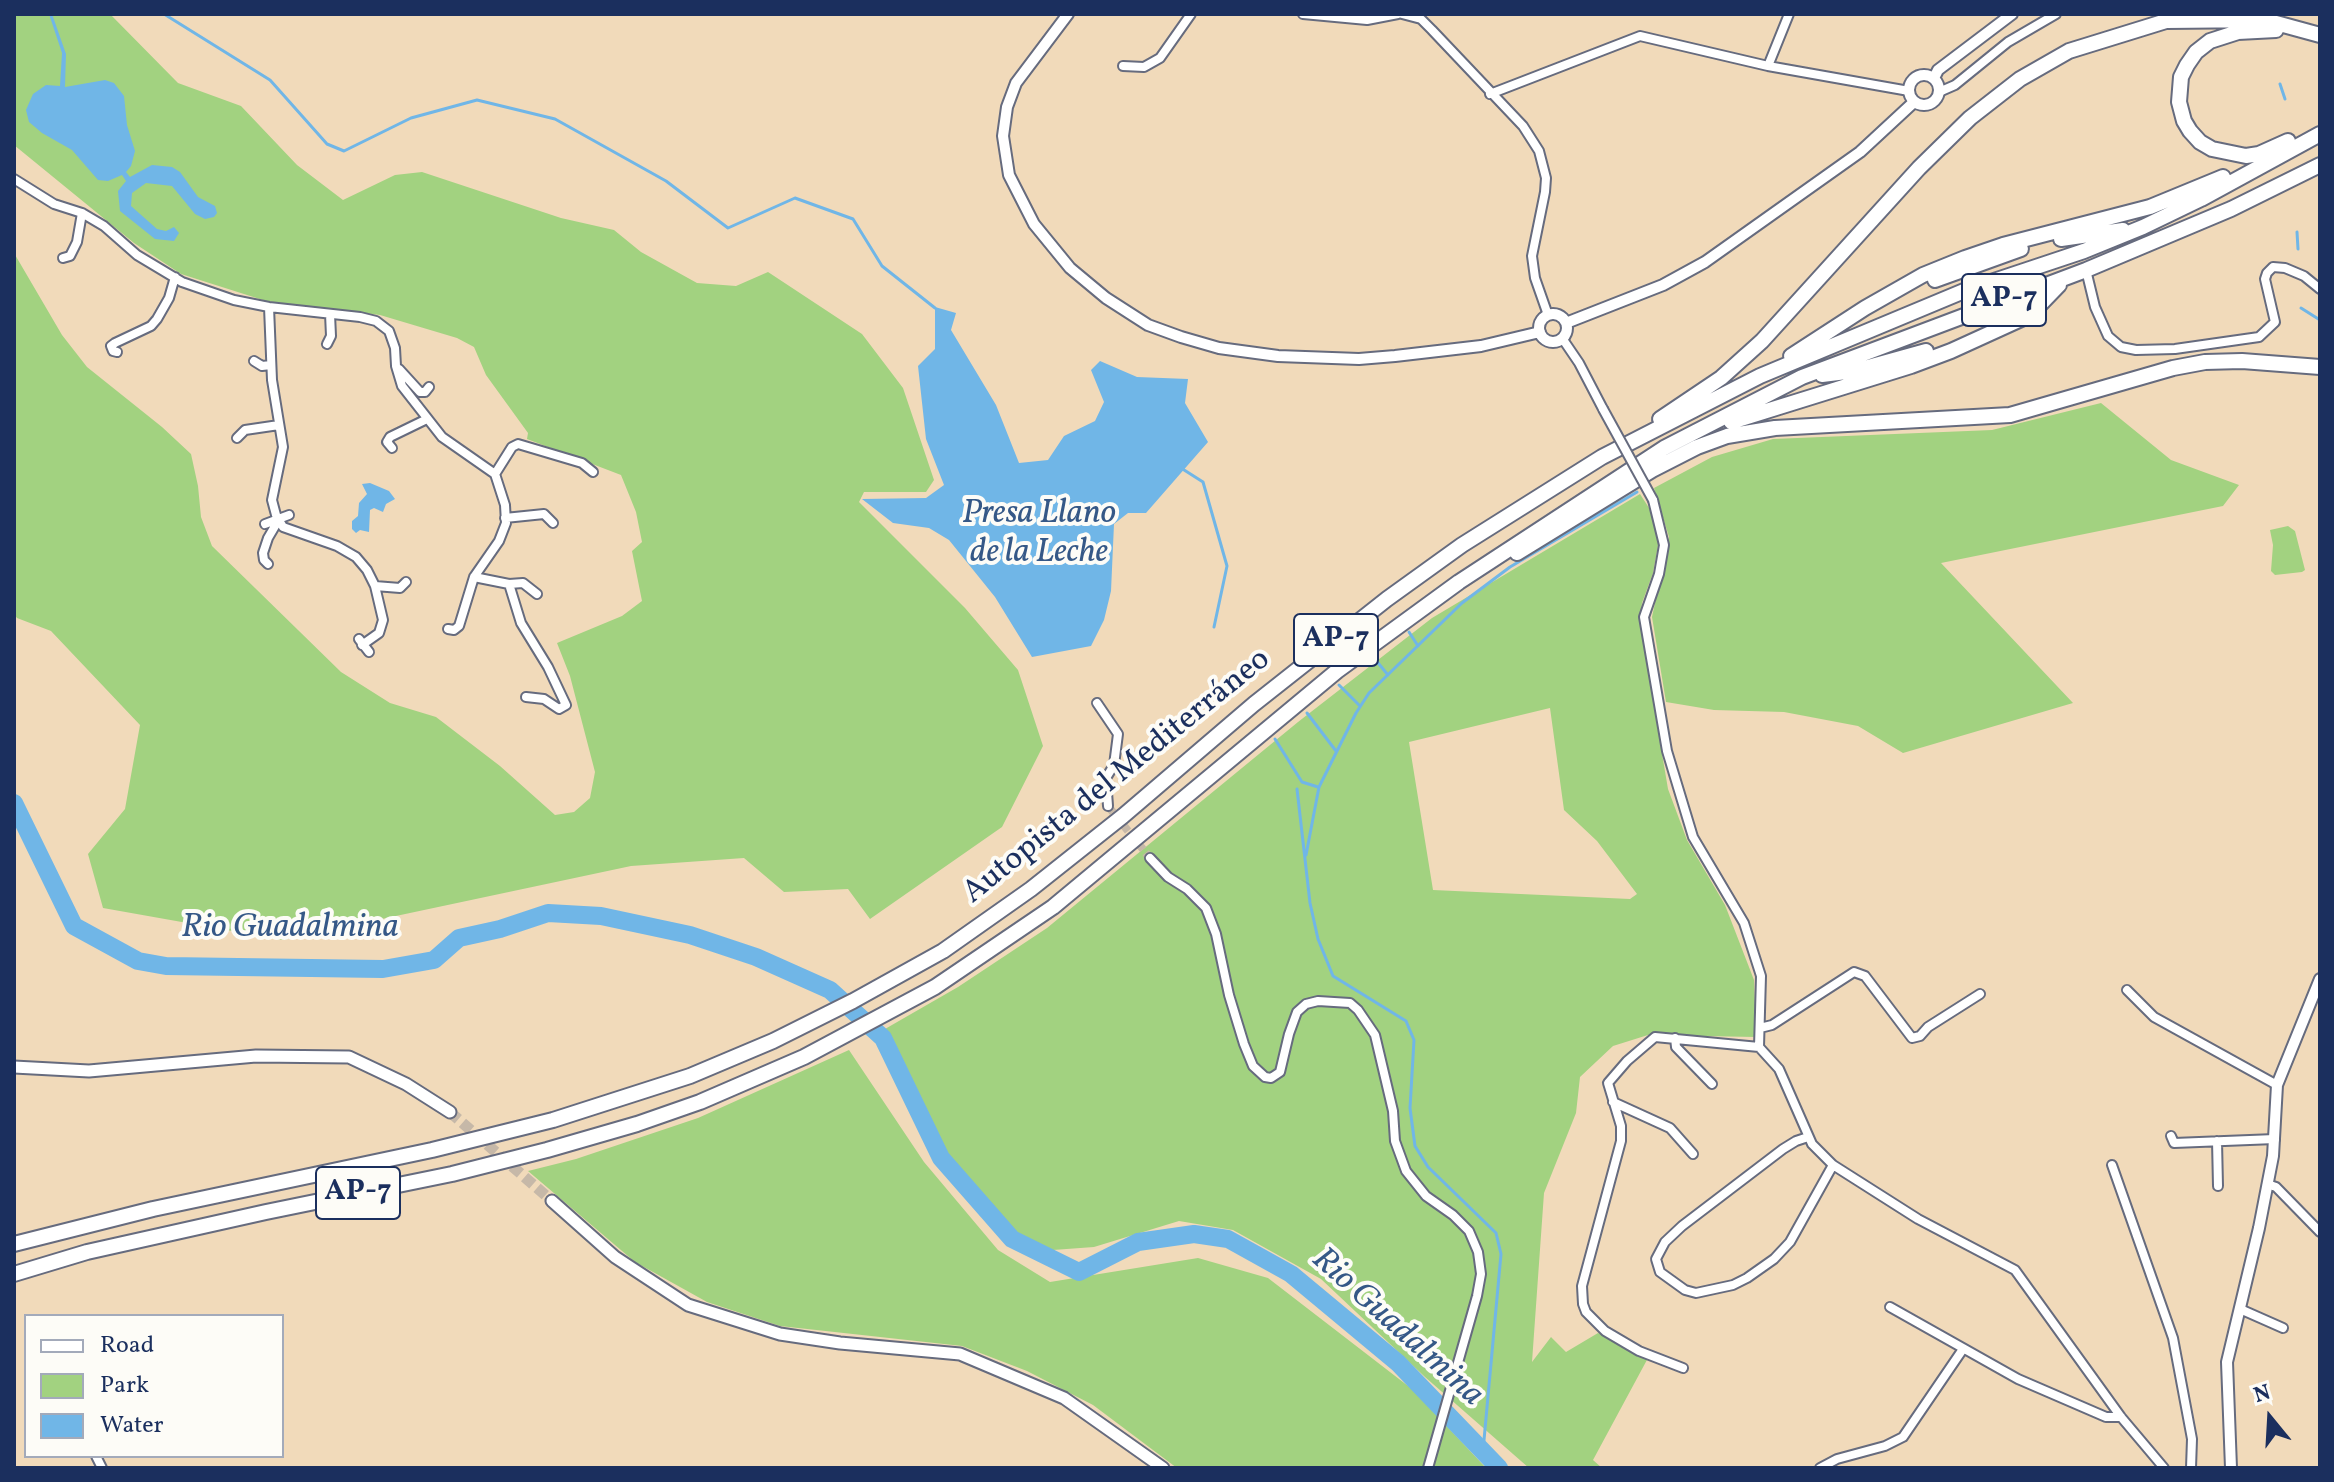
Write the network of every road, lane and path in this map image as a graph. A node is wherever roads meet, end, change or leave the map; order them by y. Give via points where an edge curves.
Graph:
1 (1068, 14) edge
2 (1191, 14) edge
3 (1303, 14) edge
4 (1400, 14) edge
5 (1789, 14) edge
6 (2012, 14) edge
7 (2056, 14) edge
8 (2320, 35) edge
9 (2320, 43) edge
10 (1123, 66) dead end
11 (1768, 66) junction
12 (1934, 78) junction
13 (1939, 92) junction
14 (1490, 94) junction
15 (1912, 96) junction
16 (2320, 124) edge
17 (2320, 134) edge
18 (2299, 146) junction
19 (2320, 165) edge
20 (14, 179) edge
21 (2134, 212) junction
22 (82, 213) junction
23 (2143, 227) junction
24 (2076, 236) junction
25 (63, 258) dead end
26 (2086, 270) junction
27 (175, 277) junction
28 (2068, 277) junction
29 (2320, 289) edge
30 (2046, 295) junction
31 (269, 307) junction
32 (1865, 308) junction
33 (330, 314) junction
34 (1548, 315) junction
35 (1566, 323) junction
36 (1540, 332) junction
37 (1562, 338) junction
38 (327, 344) dead end
39 (117, 352) dead end
40 (382, 352) dead end
41 (396, 355) junction
42 (254, 361) dead end
43 (271, 365) junction
44 (396, 366) junction
45 (2320, 367) edge
46 (1854, 371) junction
47 (1760, 376) junction
48 (1802, 377) junction
49 (429, 387) dead end
50 (1789, 402) junction
51 (427, 419) junction
52 (279, 425) junction
53 (237, 438) dead end
54 (392, 448) dead end
55 (1602, 457) junction
56 (593, 472) dead end
57 (495, 474) junction
58 (1609, 483) junction
59 (289, 515) dead end
60 (505, 518) junction
61 (278, 521) junction
62 (553, 523) dead end
63 (265, 524) dead end
64 (268, 564) dead end
65 (474, 577) junction
66 (406, 582) dead end
67 (1459, 582) junction
68 (509, 584) junction
69 (375, 586) junction
70 (537, 594) dead end
71 (448, 629) dead end
72 (363, 645) dead end
73 (526, 697) dead end
74 (1097, 703) dead end
75 (1108, 806) dead end
76 (1150, 858) tunnel mouth
77 (2320, 979) edge
78 (2127, 990) dead end
79 (1980, 994) dead end
80 (1760, 1028) junction
81 (1675, 1038) junction
82 (1759, 1047) junction
83 (14, 1067) edge
84 (1712, 1084) dead end
85 (2277, 1085) junction
86 (1613, 1102) junction
87 (450, 1112) tunnel mouth
88 (2171, 1136) dead end
89 (1808, 1137) junction
90 (2275, 1139) junction
91 (2217, 1141) junction
92 (1693, 1154) dead end
93 (1833, 1165) junction
94 (2112, 1165) dead end
95 (2267, 1184) junction
96 (2218, 1186) dead end
97 (552, 1201) tunnel mouth
98 (2320, 1232) edge
99 (14, 1244) edge
100 (14, 1274) edge
101 (1890, 1307) dead end
102 (2240, 1309) junction
103 (2283, 1328) dead end
104 (1963, 1349) junction
105 (1683, 1368) dead end
106 (2121, 1417) junction
107 (1163, 1468) edge
108 (1428, 1468) edge
109 (1820, 1468) edge
110 (2164, 1468) edge
111 (2191, 1468) edge
112 (2231, 1468) edge

1 - 36 street via 1016,83 1003,136 1009,175 1034,224 1070,268 1106,298 1148,325 1181,337 1278,356 1395,356 1481,346
2 - 10 street via 1160,58 1144,67
3 - 4 street via 1367,20
4 - 14 street via 1421,19
5 - 11 street
6 - 12 street
7 - 13 street
8 - 55 highway via 2265,20 2166,21 2069,51 2020,79 1919,168 1762,341 1721,378
9 - 16 highway via 2282,30 2223,35 2196,52 2187,65 2179,102 2184,121 2200,142 2228,154 2259,154
11 - 14 street via 1640,36
11 - 15 street
12 - 13 street
12 - 15 street via 1917,77 1910,85
13 - 15 street via 1931,103 1919,104
14 - 34 street via 1533,140 1543,166 1545,192 1532,256
15 - 35 street via 1860,152 1705,262 1663,285
17 - 18 highway, Autopista del Mediterráneo / AP-7
18 - 21 highway
18 - 23 highway, Autopista del Mediterráneo / AP-7
19 - 26 highway, Autopista del Mediterráneo / AP-7
20 - 22 street via 54,204
21 - 24 highway
21 - 32 highway via 1965,258
22 - 25 street via 77,248
22 - 27 street
23 - 24 highway
23 - 47 highway, Autopista del Mediterráneo / AP-7 via 1964,291
24 - 32 highway via 2006,254
26 - 28 highway, Autopista del Mediterráneo / AP-7
26 - 29 street via 2108,336 2121,347 2136,350 2259,337 2275,322 2265,279 2273,267 2304,276
27 - 31 street
27 - 39 street via 162,318 111,346
28 - 30 highway
28 - 48 highway, Autopista del Mediterráneo / AP-7
30 - 46 highway via 1953,342
30 - 50 highway via 2030,315 1951,351
31 - 33 street
31 - 43 street
32 - 47 highway
33 - 38 street
33 - 41 street via 376,321 389,331
34 - 35 street via 1559,315
34 - 36 street
35 - 37 street
36 - 37 street via 1552,342
37 - 80 street, bridge via 1653,500 1664,545 1644,617 1667,751 1693,837 1744,923 1761,976
40 - 41 street
41 - 44 street
42 - 43 street
43 - 52 street
44 - 49 street via 420,392
44 - 51 street via 402,386
45 - 67 highway via 2205,362 2010,415 1775,428 1727,436 1652,470 1536,544
46 - 48 highway
46 - 50 highway
47 - 55 highway, Autopista del Mediterráneo / AP-7
48 - 58 highway, Autopista del Mediterráneo / AP-7 via 1664,448
50 - 58 highway via 1726,424
51 - 54 street via 394,432 388,440
51 - 57 street via 442,437 464,447
52 - 53 street via 244,428
52 - 61 street via 283,447 272,500
55 - 99 highway, Autopista del Mediterráneo / AP-7 via 1387,599 1053,872 943,951 773,1041 595,1109 506,1133
56 - 57 street via 582,463 518,444
57 - 60 street
58 - 67 highway, Autopista del Mediterráneo / AP-7
59 - 61 street
60 - 62 street via 544,514
60 - 65 street via 499,541
61 - 63 street
61 - 64 street via 265,545 263,559
61 - 69 street via 356,557
65 - 68 street
65 - 71 street via 459,626
66 - 69 street via 400,588
67 - 100 highway, Autopista del Mediterráneo / AP-7 via 1337,671 1095,874 964,968 804,1057 700,1102 547,1150 87,1252
68 - 70 street via 523,583
68 - 73 street via 521,623 566,705 561,710 544,699
69 - 72 street via 382,627
74 - 75 street via 1118,734 1114,765 1106,778
76 - 108 street via 1206,908 1244,1044 1253,1066 1265,1077 1280,1072 1297,1012 1306,1004 1350,1003 1375,1035 1395,1141 1406,1171 1426,1196 1469,1231 1481,1274
77 - 85 street
78 - 85 street via 2154,1017
79 - 80 street via 1915,1039 1865,976 1854,972
80 - 82 street
81 - 82 street
81 - 84 street via 1676,1047
81 - 86 street via 1655,1037 1627,1061 1608,1083
82 - 89 street via 1779,1069
83 - 87 main road via 89,1071 256,1056 349,1057
85 - 90 street
86 - 92 street via 1670,1128
86 - 105 street via 1621,1141 1582,1286 1583,1304 1605,1331
88 - 91 street via 2174,1143
89 - 93 street
89 - 93 street via 1783,1149 1682,1226 1656,1259 1660,1272 1696,1293 1747,1278 1790,1242
90 - 91 street
90 - 95 street
91 - 96 street
93 - 106 street via 1918,1219 2015,1270
94 - 111 street via 2173,1338 2192,1439
95 - 98 street
95 - 102 street
97 - 107 main road via 615,1257 688,1305 780,1334 960,1354 1064,1398
101 - 104 street
102 - 103 street
102 - 112 street via 2227,1362
104 - 106 street via 2106,1417
104 - 109 street via 1903,1437
106 - 110 street

